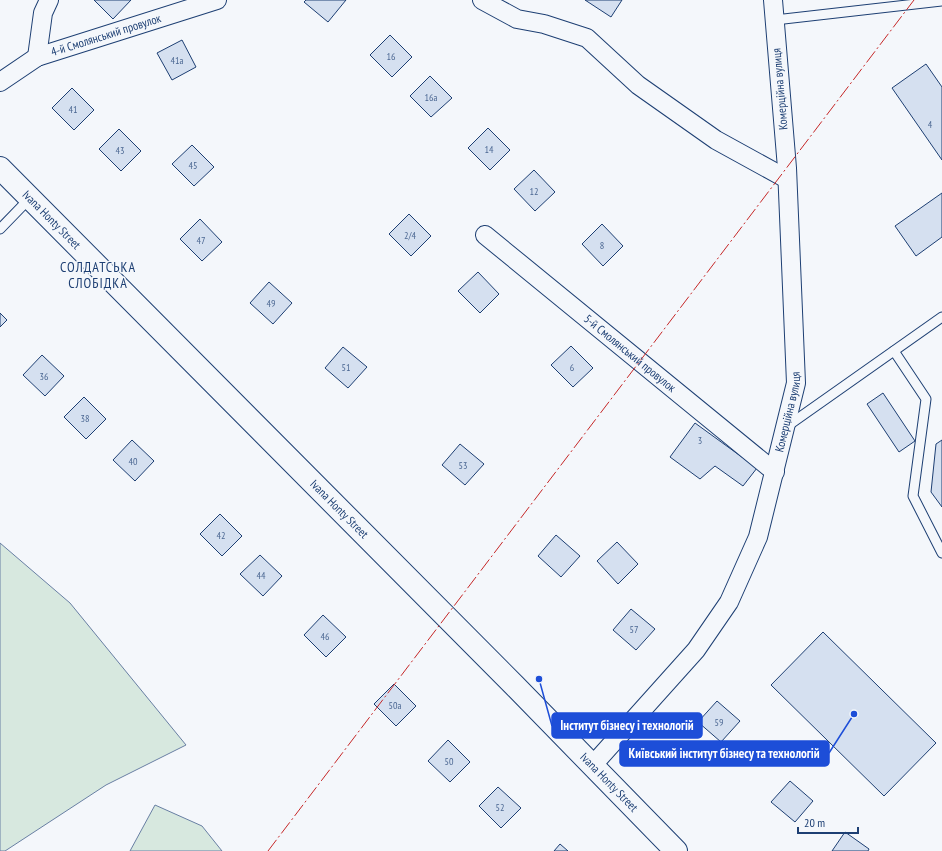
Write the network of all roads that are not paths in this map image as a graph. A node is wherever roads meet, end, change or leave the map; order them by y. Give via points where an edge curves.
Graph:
1 (49, 0) edge
2 (217, 0) edge
3 (482, 0) edge
4 (773, 0) edge
5 (942, 1) edge
6 (775, 20) junction
7 (37, 56) junction
8 (0, 82) edge
9 (0, 168) edge
10 (787, 179) junction
11 (30, 198) junction
12 (0, 229) edge
13 (485, 235) dead end
14 (942, 317) edge
15 (894, 351) junction
16 (785, 428) junction
17 (775, 472) junction
18 (942, 553) edge
19 (592, 766) junction
20 (676, 851) edge

1 - 7 street via 43,13
2 - 7 street, 4-й Смолянський провулок
3 - 10 street via 518,19 544,24 587,38 638,85 716,140
4 - 6 street, Комерційна вулиця
5 - 6 lane
6 - 10 street, Комерційна вулиця
7 - 8 street, 4-й Смолянський провулок
9 - 11 street, Ivana Honty Street
10 - 16 street, Комерційна вулиця via 796,383
11 - 12 lane
11 - 19 street, Ivana Honty Street
13 - 17 street, 5-й Смолянський провулок
14 - 15 lane
15 - 16 lane
15 - 18 lane via 926,400 913,496
16 - 17 street, Комерційна вулиця
17 - 19 street, Комерційна вулиця via 758,537 729,602 696,650
19 - 20 street, Ivana Honty Street

